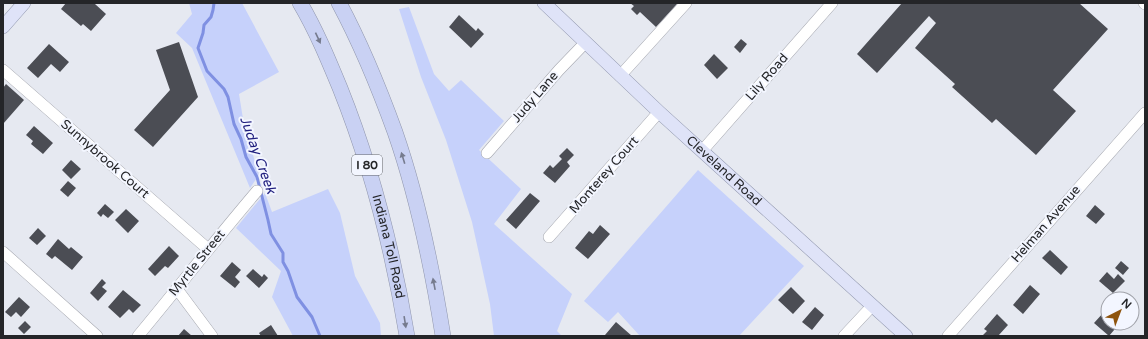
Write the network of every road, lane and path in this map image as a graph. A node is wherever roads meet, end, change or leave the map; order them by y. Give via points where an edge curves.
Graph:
1 (24, 3) edge
2 (300, 3) edge
3 (340, 3) edge
4 (544, 3) edge
5 (686, 3) edge
6 (832, 3) edge
7 (3, 27) edge
8 (585, 43) junction
9 (3, 70) edge
10 (620, 76) junction
11 (659, 112) junction
12 (1145, 113) edge
13 (702, 151) junction
14 (487, 153) dead end
15 (256, 191) dead end
16 (549, 237) dead end
17 (208, 249) junction
18 (3, 252) edge
19 (176, 289) junction
20 (872, 306) junction
21 (97, 336) edge
22 (138, 336) edge
23 (212, 336) edge
24 (407, 336) edge
25 (444, 336) edge
26 (844, 336) edge
27 (906, 336) edge
28 (948, 336) edge

1 - 7 main road
2 -> 24 highway, Indiana Toll Road / I 80 via 310,20 348,108 374,185 402,302
25 -> 3 highway, I 80 via 425,240 395,132 379,89
4 - 8 main road, Cleveland Road
5 - 10 street
6 - 13 street, Lily Road
8 - 10 main road, Cleveland Road
8 - 14 street, Judy Lane via 540,90
9 - 17 street, Sunnybrook Court
10 - 11 main road, Cleveland Road
11 - 13 main road, Cleveland Road
11 - 16 street, Monterey Court
12 - 28 street, Helman Avenue
13 - 20 main road, Cleveland Road
15 - 17 street, Myrtle Street
17 - 19 street, Myrtle Street
18 - 21 street
19 - 22 street, Myrtle Street
19 - 23 street
20 - 26 street
20 - 27 main road, Cleveland Road

